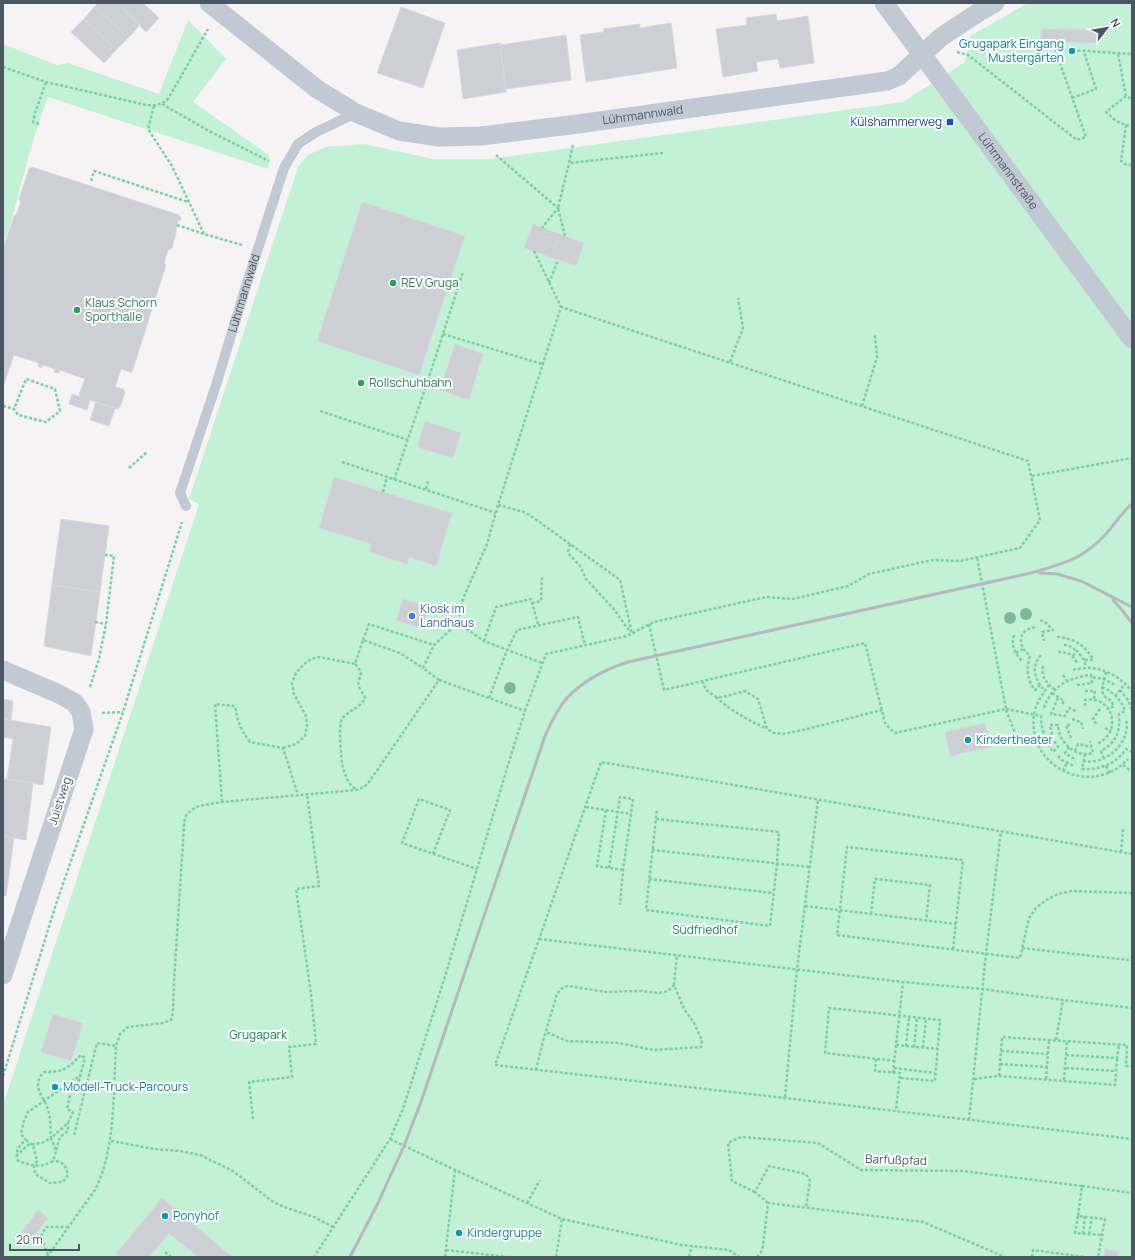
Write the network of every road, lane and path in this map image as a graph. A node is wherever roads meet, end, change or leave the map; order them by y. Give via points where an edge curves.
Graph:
1 (884, 3) edge
2 (995, 3) edge
3 (214, 7) edge
4 (951, 50) dead end
5 (1084, 52) junction
6 (922, 54) junction
7 (1118, 54) junction
8 (1132, 54) edge
9 (3, 67) edge
10 (46, 82) junction
11 (1126, 96) junction
12 (1072, 98) junction
13 (1132, 99) edge
14 (162, 104) junction
15 (154, 106) junction
16 (356, 113) junction
17 (39, 124) dead end
18 (578, 124) junction
19 (1126, 125) junction
20 (1132, 126) edge
21 (481, 136) junction
22 (663, 153) dead end
23 (569, 164) junction
24 (1132, 164) edge
25 (284, 168) junction
26 (91, 181) dead end
27 (189, 202) junction
28 (558, 208) junction
29 (177, 224) dead end
30 (542, 228) dead end
31 (204, 234) junction
32 (565, 236) dead end
33 (258, 250) junction
34 (534, 251) dead end
35 (558, 260) dead end
36 (463, 272) dead end
37 (549, 283) junction
38 (738, 298) dead end
39 (560, 307) junction
40 (443, 334) junction
41 (875, 335) dead end
42 (1132, 339) edge
43 (730, 362) junction
44 (542, 364) junction
45 (3, 406) edge
46 (862, 406) junction
47 (14, 409) junction
48 (320, 411) dead end
49 (408, 440) junction
50 (147, 452) dead end
51 (1132, 458) edge
52 (342, 462) dead end
53 (129, 468) dead end
54 (1032, 476) junction
55 (387, 478) junction
56 (394, 480) junction
57 (428, 481) dead end
58 (426, 489) junction
59 (383, 492) dead end
60 (498, 505) junction
61 (186, 506) joint
62 (496, 513) junction
63 (570, 544) junction
64 (105, 555) dead end
65 (977, 557) junction
66 (542, 576) dead end
67 (532, 603) junction
68 (1040, 620) dead end
69 (95, 622) dead end
70 (458, 623) junction
71 (106, 624) junction
72 (538, 624) junction
73 (650, 624) junction
74 (1035, 627) dead end
75 (632, 634) junction
76 (1014, 635) dead end
77 (1057, 637) dead end
78 (363, 640) junction
79 (1044, 641) dead end
80 (484, 642) junction
81 (434, 645) junction
82 (585, 645) junction
83 (1064, 645) dead end
84 (1023, 649) junction
85 (508, 650) junction
86 (1077, 650) junction
87 (1033, 652) dead end
88 (1058, 652) dead end
89 (1016, 653) junction
90 (1041, 655) dead end
91 (1030, 656) junction
92 (1073, 656) junction
93 (1084, 660) junction
94 (1022, 661) dead end
95 (542, 663) junction
96 (1077, 663) dead end
97 (355, 664) junction
98 (1043, 666) dead end
99 (1086, 667) junction
100 (423, 668) junction
101 (3, 670) edge
102 (1073, 670) dead end
103 (1106, 672) junction
104 (1063, 675) dead end
105 (1091, 677) junction
106 (1104, 679) junction
107 (439, 680) junction
108 (1067, 681) junction
109 (702, 682) junction
110 (1125, 684) junction
111 (1040, 685) junction
112 (1049, 685) junction
113 (1077, 685) dead end
114 (1115, 685) dead end
115 (1102, 687) junction
116 (1055, 690) junction
117 (1120, 690) junction
118 (1045, 691) junction
119 (1085, 691) dead end
120 (1132, 692) edge
121 (88, 693) dead end
122 (1052, 693) junction
123 (1115, 696) junction
124 (716, 697) junction
125 (489, 698) junction
126 (1058, 698) junction
127 (1094, 699) junction
128 (1061, 706) dead end
129 (1085, 706) dead end
130 (1044, 708) dead end
131 (1100, 709) dead end
132 (882, 710) junction
133 (1006, 710) junction
134 (1108, 710) junction
135 (1132, 710) edge
136 (525, 711) junction
137 (1076, 711) dead end
138 (1034, 714) junction
139 (1072, 719) dead end
140 (1126, 719) dead end
141 (1071, 724) dead end
142 (1096, 724) dead end
143 (1106, 728) dead end
144 (767, 729) junction
145 (1083, 729) dead end
146 (1110, 732) junction
147 (1116, 737) junction
148 (1017, 738) dead end
149 (1071, 738) dead end
150 (1090, 741) dead end
151 (1096, 744) dead end
152 (1091, 746) junction
153 (1069, 747) junction
154 (283, 748) junction
155 (1075, 751) junction
156 (1132, 752) edge
157 (1085, 754) junction
158 (1058, 756) dead end
159 (1104, 759) junction
160 (1128, 759) dead end
161 (1076, 760) dead end
162 (1083, 761) junction
163 (1067, 762) junction
164 (1123, 765) junction
165 (1074, 766) dead end
166 (1106, 766) junction
167 (1063, 771) junction
168 (1132, 772) edge
169 (1110, 773) junction
170 (356, 790) junction
171 (307, 794) junction
172 (298, 795) junction
173 (818, 800) junction
174 (222, 802) junction
175 (586, 807) junction
176 (657, 809) dead end
177 (606, 810) junction
178 (618, 812) junction
179 (631, 814) junction
180 (656, 819) junction
181 (1123, 828) dead end
182 (1001, 831) junction
183 (652, 850) junction
184 (1121, 852) junction
185 (433, 854) junction
186 (1132, 854) edge
187 (777, 864) junction
188 (810, 867) junction
189 (609, 868) junction
190 (477, 869) junction
191 (623, 870) junction
192 (649, 879) junction
193 (774, 893) junction
194 (1132, 893) edge
195 (620, 905) dead end
196 (805, 906) junction
197 (840, 910) junction
198 (871, 914) junction
199 (926, 921) junction
200 (956, 924) junction
201 (539, 939) junction
202 (1022, 948) junction
203 (953, 950) junction
204 (986, 953) junction
205 (676, 955) junction
206 (1132, 957) edge
207 (797, 969) junction
208 (3, 975) edge
209 (903, 982) junction
210 (674, 984) junction
211 (982, 989) junction
212 (1063, 1000) junction
213 (1132, 1008) edge
214 (900, 1016) junction
215 (909, 1017) junction
216 (917, 1018) junction
217 (926, 1019) junction
218 (546, 1032) junction
219 (1049, 1040) junction
220 (1056, 1040) junction
221 (1067, 1041) junction
222 (896, 1045) junction
223 (1119, 1045) junction
224 (116, 1046) junction
225 (906, 1046) junction
226 (914, 1047) junction
227 (924, 1048) junction
228 (938, 1049) junction
229 (1001, 1051) junction
230 (1048, 1054) junction
231 (1066, 1055) junction
232 (1117, 1058) junction
233 (876, 1059) junction
234 (895, 1061) junction
235 (1000, 1064) junction
236 (1132, 1066) edge
237 (1048, 1067) junction
238 (894, 1068) junction
239 (1066, 1068) junction
240 (536, 1070) junction
241 (1116, 1071) junction
242 (893, 1073) junction
243 (935, 1073) junction
244 (81, 1075) junction
245 (3, 1076) edge
246 (999, 1076) junction
247 (900, 1078) junction
248 (974, 1079) junction
249 (1046, 1079) junction
250 (1064, 1080) junction
251 (785, 1098) junction
252 (44, 1101) junction
253 (896, 1111) junction
254 (253, 1119) dead end
255 (969, 1120) junction
256 (68, 1124) junction
257 (74, 1135) dead end
258 (50, 1138) junction
259 (390, 1138) junction
260 (1132, 1138) edge
261 (26, 1140) junction
262 (111, 1141) junction
263 (56, 1151) junction
264 (16, 1156) junction
265 (53, 1161) junction
266 (34, 1166) junction
267 (455, 1170) junction
268 (540, 1180) dead end
269 (1082, 1186) junction
270 (755, 1192) junction
271 (1132, 1193) edge
272 (527, 1203) junction
273 (768, 1203) junction
274 (806, 1208) junction
275 (1078, 1216) junction
276 (1085, 1216) junction
277 (1092, 1217) junction
278 (562, 1219) junction
279 (41, 1227) dead end
280 (68, 1227) junction
281 (333, 1227) junction
282 (44, 1230) junction
283 (1083, 1234) junction
284 (1089, 1234) dead end
285 (1102, 1235) junction
286 (692, 1246) junction
287 (446, 1250) junction
288 (165, 1252) dead end
289 (48, 1256) edge
290 (171, 1257) edge
291 (314, 1257) edge
292 (445, 1257) edge
293 (508, 1257) edge
294 (556, 1257) edge
295 (689, 1257) edge
296 (739, 1257) edge
297 (757, 1257) edge
298 (1005, 1257) edge
299 (1032, 1257) edge
300 (1085, 1257) edge
301 (1098, 1257) edge

1 - 6 street, Lührmannstraße
2 - 6 street via 941,37
3 - 14 path via 168,99
3 - 16 street, Lührmannwald via 317,89
4 - 12 path via 968,55 1077,140 1086,138
5 - 7 path
5 - 12 path via 1096,89
5 - 12 path via 1055,49
6 - 18 street, Lührmannwald via 899,76 887,82
6 - 42 street, Lührmannstraße
7 - 8 path
7 - 11 path
9 - 10 path
10 - 15 path
10 - 17 path via 33,122
11 - 13 path
11 - 19 path via 1106,112 1116,121
14 - 15 path
14 - 25 path
15 - 27 path via 148,129 172,166
16 - 21 street, Lührmannwald via 399,132 439,138
16 - 25 lane, Lührmannwald via 316,132 298,144
18 - 21 street, Lührmannwald
18 - 23 path
19 - 20 path
19 - 24 path via 1121,161
21 - 28 path via 498,158
22 - 23 path
23 - 28 path
25 - 33 lane, Lührmannwald
26 - 27 path via 94,171
27 - 31 path
28 - 30 path
28 - 32 path
29 - 31 path
31 - 33 path
33 - 61 lane, Lührmannwald via 218,382 180,493
34 - 37 path
35 - 37 path
36 - 40 path
37 - 39 path
38 - 43 path via 743,328
39 - 43 path
39 - 44 path
40 - 44 path
40 - 49 path
41 - 46 path via 878,357
43 - 46 path
44 - 60 path
45 - 47 path
46 - 54 path via 1028,461
47 - 47 path via 26,379 55,389 60,411 46,422 18,415
48 - 49 path
49 - 56 path
50 - 53 path
51 - 54 path
52 - 55 path
54 - 65 path via 1040,520 1020,548
55 - 56 path
55 - 59 path
56 - 58 path
57 - 58 path
58 - 62 path
60 - 62 path
60 - 63 path via 524,512
61 - 245 path via 123,712 56,904
62 - 70 path via 487,544 463,599
63 - 75 path via 569,554 580,566 586,579 618,614
63 - 75 path via 620,580
64 - 71 path via 114,556
65 - 73 path via 960,561 932,560 869,574 848,586 793,599 766,597
65 - 133 path
66 - 67 path via 541,601
67 - 72 path
67 - 80 path via 531,599 496,607
68 - 79 path via 1053,630 1042,632
69 - 71 path
70 - 80 path
70 - 81 path
71 - 121 path via 99,659
72 - 82 path via 578,617
72 - 85 path via 517,630
73 - 75 path
73 - 109 path via 664,690
74 - 84 path via 1027,630 1021,638
75 - 82 path
76 - 89 path via 1012,643
77 - 93 path via 1072,639 1082,645 1093,660
78 - 81 path via 369,624
78 - 97 path
78 - 100 path via 400,653
80 - 85 path
81 - 100 path
82 - 95 path via 546,654
83 - 86 path
84 - 89 path
84 - 91 path
85 - 95 path
85 - 125 path
86 - 92 path
86 - 93 path
87 - 91 path
88 - 92 path
89 - 94 path
90 - 111 path via 1035,668
91 - 111 path via 1028,666 1031,685 1035,690
92 - 96 path
93 - 99 path
95 - 136 path
97 - 154 path via 319,657 304,664 292,683 294,694 306,716 305,736 296,744
97 - 170 path via 361,676 359,688 365,698 343,718 340,727 343,768 349,784
98 - 112 path via 1042,675
99 - 102 path
99 - 103 path
100 - 107 path
101 - 208 street, Juistweg via 75,703 81,712 84,729
103 - 106 path
103 - 110 path
104 - 108 path
105 - 106 path
105 - 108 path via 1080,676
105 - 113 path via 1092,683
106 - 114 path
106 - 115 path
107 - 125 path
107 - 170 path via 369,782
108 - 116 path
109 - 124 path via 706,690
109 - 132 path via 865,642
110 - 117 path
110 - 120 path
111 - 118 path
112 - 116 path
112 - 118 path
115 - 123 path
115 - 134 path via 1102,695 1114,706
116 - 122 path
117 - 123 path
117 - 135 path
118 - 138 path
119 - 127 path via 1095,691
122 - 126 path
122 - 130 path
123 - 147 path via 1120,700 1124,711 1119,714 1120,725
124 - 144 path via 728,708
124 - 144 path via 744,691 758,699
125 - 136 path
126 - 128 path via 1064,700
126 - 137 path via 1051,714 1065,716 1069,708
127 - 129 path via 1085,700
127 - 134 path
131 - 142 path via 1093,719
132 - 133 path via 885,723 895,733
132 - 144 path via 783,734
133 - 138 path
133 - 148 path
134 - 146 path via 1112,718
136 - 190 path
138 - 153 path via 1041,716 1044,734 1054,752 1058,747 1050,725 1058,725 1060,736
138 - 167 path via 1034,732 1043,753
139 - 145 path via 1081,722
140 - 159 path via 1123,739
141 - 149 path via 1066,726
143 - 146 path
146 - 147 path
146 - 151 path via 1104,740
147 - 159 path via 1110,745 1100,751
150 - 152 path
152 - 155 path via 1078,744
152 - 157 path via 1093,753
153 - 155 path
153 - 161 path via 1065,753
154 - 172 path
154 - 174 path via 250,742 241,731 235,706 215,704
155 - 157 path
156 - 166 path via 1126,749
157 - 162 path
158 - 163 path
159 - 162 path via 1094,762
160 - 164 path
162 - 166 path via 1082,769
163 - 165 path
163 - 167 path
164 - 168 path
164 - 169 path
166 - 169 path
167 - 169 path via 1083,777
170 - 171 path
171 - 172 path
171 - 254 path via 319,886 296,889 316,1044 288,1047 292,1077 249,1082
172 - 174 path
173 - 175 path via 601,762
173 - 182 path
173 - 188 path
174 - 224 path via 199,806 185,817 171,1020 128,1027 120,1034
175 - 177 path
175 - 201 path
176 - 180 path
177 - 178 path
177 - 189 path via 597,866
178 - 179 path
178 - 179 path via 620,797 633,799
178 - 189 path
179 - 191 path
180 - 183 path
180 - 187 path via 779,832
181 - 184 path
182 - 184 path
182 - 204 path
183 - 187 path
183 - 192 path
184 - 186 path
185 - 185 path via 402,843 419,799 450,810
185 - 190 path
187 - 188 path
187 - 193 path
188 - 196 path
189 - 191 path
190 - 259 path via 403,1109
191 - 195 path
192 - 193 path
192 - 193 path via 646,910 770,926
194 - 202 path via 1071,891 1046,900 1029,918
196 - 197 path
196 - 207 path
197 - 198 path
197 - 200 path via 847,846 963,860
197 - 203 path via 837,935
198 - 199 path
198 - 199 path via 875,879 930,885
199 - 200 path
200 - 203 path
201 - 205 path
201 - 240 path via 494,1066
202 - 204 path via 1020,958
202 - 206 path via 1128,960
203 - 204 path
204 - 211 path
205 - 207 path
205 - 210 path
207 - 209 path
207 - 251 path
209 - 211 path
209 - 214 path
210 - 218 path via 668,991 659,993 606,992 563,987 557,994
210 - 218 path via 684,1009 702,1040 701,1048 653,1050 619,1043 567,1041
211 - 212 path
211 - 248 path
212 - 213 path
212 - 220 path
214 - 215 path
214 - 222 path
214 - 233 path via 829,1008 825,1053
215 - 216 path
215 - 225 path
216 - 217 path
216 - 226 path
217 - 227 path
217 - 228 path via 940,1020
218 - 240 path
219 - 220 path
219 - 229 path via 1002,1037
219 - 230 path
220 - 221 path
221 - 223 path
221 - 231 path
222 - 225 path
222 - 234 path
223 - 232 path
223 - 236 path via 1127,1045 1126,1066
224 - 257 path via 97,1043
224 - 262 path
225 - 226 path
226 - 227 path
227 - 228 path
228 - 243 path
229 - 230 path
229 - 235 path
230 - 237 path
231 - 232 path
231 - 239 path
232 - 241 path
233 - 234 path
233 - 242 path via 875,1071
234 - 238 path
235 - 237 path
235 - 246 path
237 - 249 path
238 - 242 path
238 - 243 path
239 - 241 path
239 - 250 path
240 - 251 path
241 - 250 path via 1115,1085
242 - 247 path via 900,1073
243 - 247 path via 935,1081
244 - 252 path
244 - 252 path via 85,1058 80,1055 69,1068 44,1072 39,1078 38,1088
244 - 256 path via 77,1088 71,1091 67,1109 72,1112
246 - 248 path
246 - 249 path
247 - 253 path
248 - 255 path
249 - 250 path
251 - 253 path
252 - 258 path via 49,1112
252 - 261 path via 28,1112 21,1134
253 - 255 path
255 - 260 path
256 - 258 path
256 - 263 path via 68,1131 60,1137
258 - 263 path
258 - 264 path via 42,1143 28,1145
259 - 267 path
259 - 281 path
261 - 264 path via 18,1147
261 - 266 path via 33,1145 37,1161
262 - 280 path via 100,1180
262 - 281 path via 154,1150 200,1155 233,1171 272,1201
263 - 265 path
264 - 266 path via 18,1161
265 - 266 path via 47,1165
265 - 266 path via 65,1166 68,1175 63,1182 50,1183 35,1174
267 - 272 path
267 - 287 path
268 - 272 path
269 - 270 path, Barfußpfad via 963,1170 861,1170 818,1143 741,1137 728,1143 732,1181
269 - 271 path
269 - 275 path
270 - 273 path
270 - 274 path via 769,1166 806,1174 810,1182
272 - 278 path
273 - 274 path
273 - 297 path via 763,1246
274 - 298 path via 923,1222
275 - 276 path
275 - 283 path via 1075,1233
276 - 277 path
276 - 283 path
277 - 284 path
277 - 285 path via 1105,1219
278 - 286 path
278 - 294 path
279 - 282 path
280 - 282 path via 46,1227
280 - 289 path
281 - 291 path
282 - 289 path via 41,1236
283 - 285 path
285 - 301 path
286 - 295 path
286 - 296 path via 729,1250
287 - 292 path
287 - 293 path
288 - 290 path
299 - 300 path via 1033,1250

